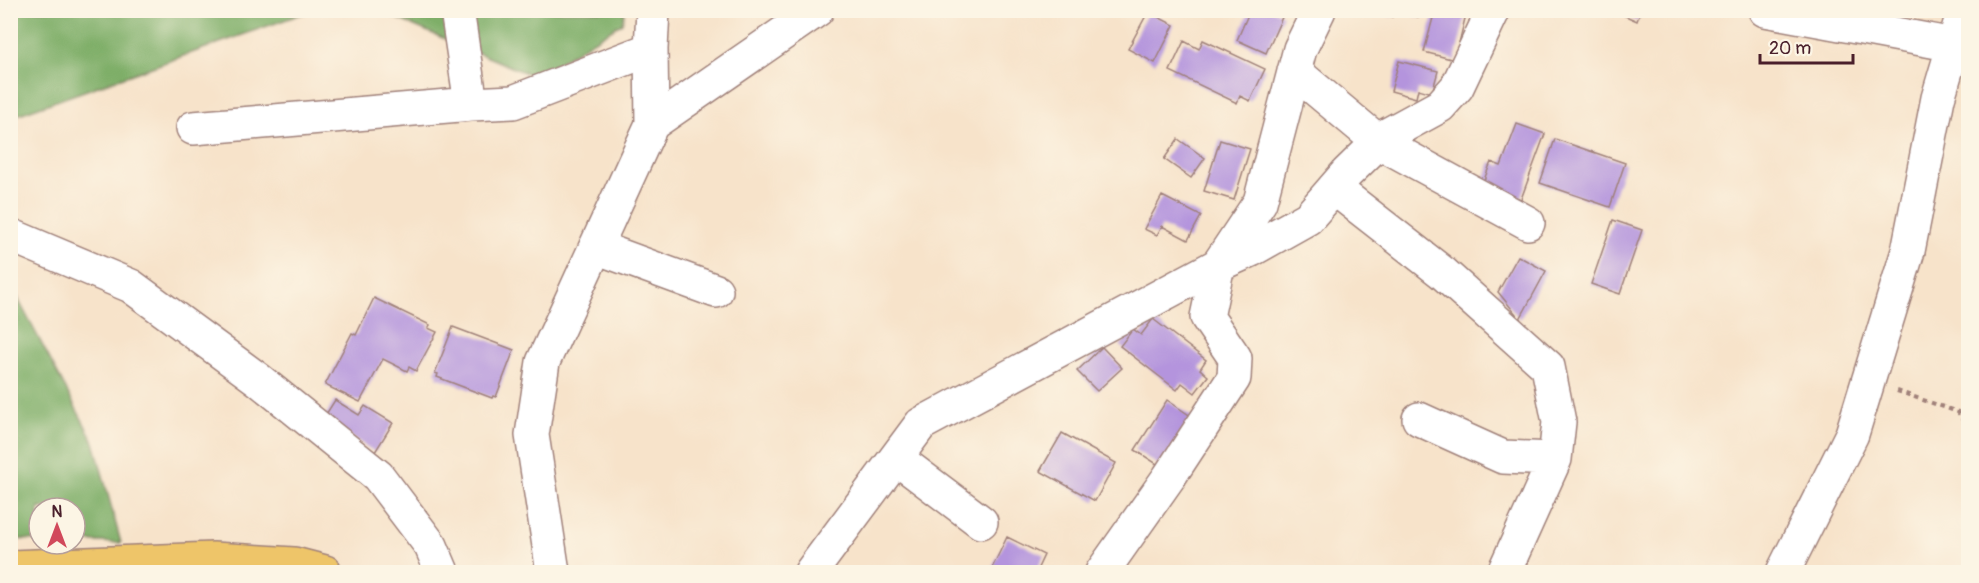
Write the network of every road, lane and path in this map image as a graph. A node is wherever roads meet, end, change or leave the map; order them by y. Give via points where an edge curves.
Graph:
1 (457, 10) edge
2 (653, 10) edge
3 (817, 10) edge
4 (1318, 10) edge
5 (1964, 10) edge
6 (1493, 11) edge
7 (1778, 11) edge
8 (1954, 45) junction
9 (651, 49) junction
10 (1294, 71) junction
11 (471, 104) junction
12 (652, 124) junction
13 (193, 128) dead end
14 (1379, 142) junction
15 (1334, 188) junction
16 (1528, 224) dead end
17 (10, 235) edge
18 (596, 247) junction
19 (1218, 266) junction
20 (716, 291) dead end
21 (1868, 381) junction
22 (1419, 419) dead end
23 (1968, 429) edge
24 (896, 458) junction
25 (1555, 459) junction
26 (981, 522) dead end
27 (10, 567) edge
28 (325, 573) edge
29 (442, 573) edge
30 (553, 573) edge
31 (811, 573) edge
32 (1102, 573) edge
33 (1504, 573) edge
34 (1783, 573) edge

1 - 11 street
2 - 9 street
3 - 12 street
4 - 10 street
5 - 8 street
6 - 14 street via 1457,87 1446,100
7 - 8 street
8 - 21 street via 1938,98 1908,251
9 - 11 street via 513,102
9 - 12 street
10 - 14 street
10 - 19 street via 1260,202
11 - 13 street
12 - 18 street
14 - 15 street
14 - 16 street
15 - 19 street via 1308,218
15 - 25 street via 1443,273 1548,367 1560,422
17 - 29 street via 131,286 259,380 378,476 431,546
18 - 20 street
18 - 30 street via 543,362 532,435
19 - 24 street via 921,424
19 - 32 street via 1207,317 1235,358 1234,378
21 - 23 path via 1958,412
21 - 34 street via 1852,434
22 - 25 street via 1503,457
24 - 26 street
24 - 31 street
25 - 33 street
27 - 28 main road via 213,559 294,564

